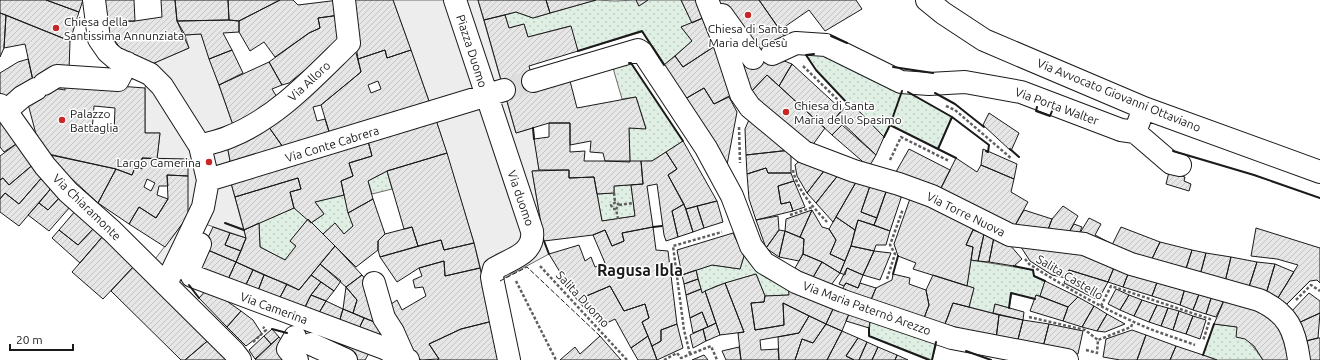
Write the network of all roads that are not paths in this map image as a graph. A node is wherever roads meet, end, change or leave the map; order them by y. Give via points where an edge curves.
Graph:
1 (94, 0) edge
2 (344, 0) edge
3 (455, 0) edge
4 (708, 0) edge
5 (927, 0) edge
6 (127, 63) junction
7 (533, 81) tunnel mouth
8 (495, 93) junction
9 (3, 108) edge
10 (1144, 108) junction
11 (434, 112) joint
12 (1135, 132) junction
13 (200, 146) junction
14 (1180, 165) dead end
15 (1320, 172) edge
16 (208, 180) junction
17 (206, 216) junction
18 (374, 283) dead end
19 (166, 284) junction
20 (248, 298) junction
21 (256, 320) road end
22 (301, 347) edge
23 (375, 353) edge
24 (1074, 354) edge
25 (239, 358) edge
26 (1043, 358) edge
27 (406, 359) edge
28 (346, 360) edge
29 (509, 360) edge
30 (1299, 360) edge

1 - 6 street via 99,39 108,52
2 - 13 street, Via Alloro via 349,43 286,103 251,127 229,138
3 - 8 street, Piazza Duomo
4 - 12 street, Via Porta Walter via 771,53 796,43 826,45 901,82 965,82 1021,92 1121,130
4 - 30 street, Via Torre Nuova via 726,45 741,94 750,107 804,152 932,196 1010,235 1084,244 1138,266 1259,300 1282,314 1291,327
5 - 10 street, Via Avvocato Giovanni Ottaviano via 984,40
6 - 9 street via 118,80 57,76
6 - 13 street via 150,74 162,86
7 - 26 street, Via Maria Paternò Arezzo via 638,50 644,54 706,148 732,196 751,246 764,263 796,282 843,301 952,338
8 - 11 street, Piazza Duomo
8 - 29 street, Via duomo via 533,238 528,250 494,269 492,277
9 - 19 street, Via Chiaramonte via 45,166 68,192
10 - 12 street
10 - 15 street, Via Avvocato Giovanni Ottaviano
11 - 16 street, Via Conte Cabrera
12 - 14 street via 1171,163
13 - 16 street
16 - 17 street
17 - 19 street
17 - 20 street, Via Camerina via 189,273 200,280
18 - 27 street via 384,318
19 - 25 street, Via Chiaramonte
20 - 21 street
20 - 23 street, Via Camerina
22 - 28 street
23 - 27 street, Via Camerina
24 - 26 street, Via Maria Paternò Arezzo

